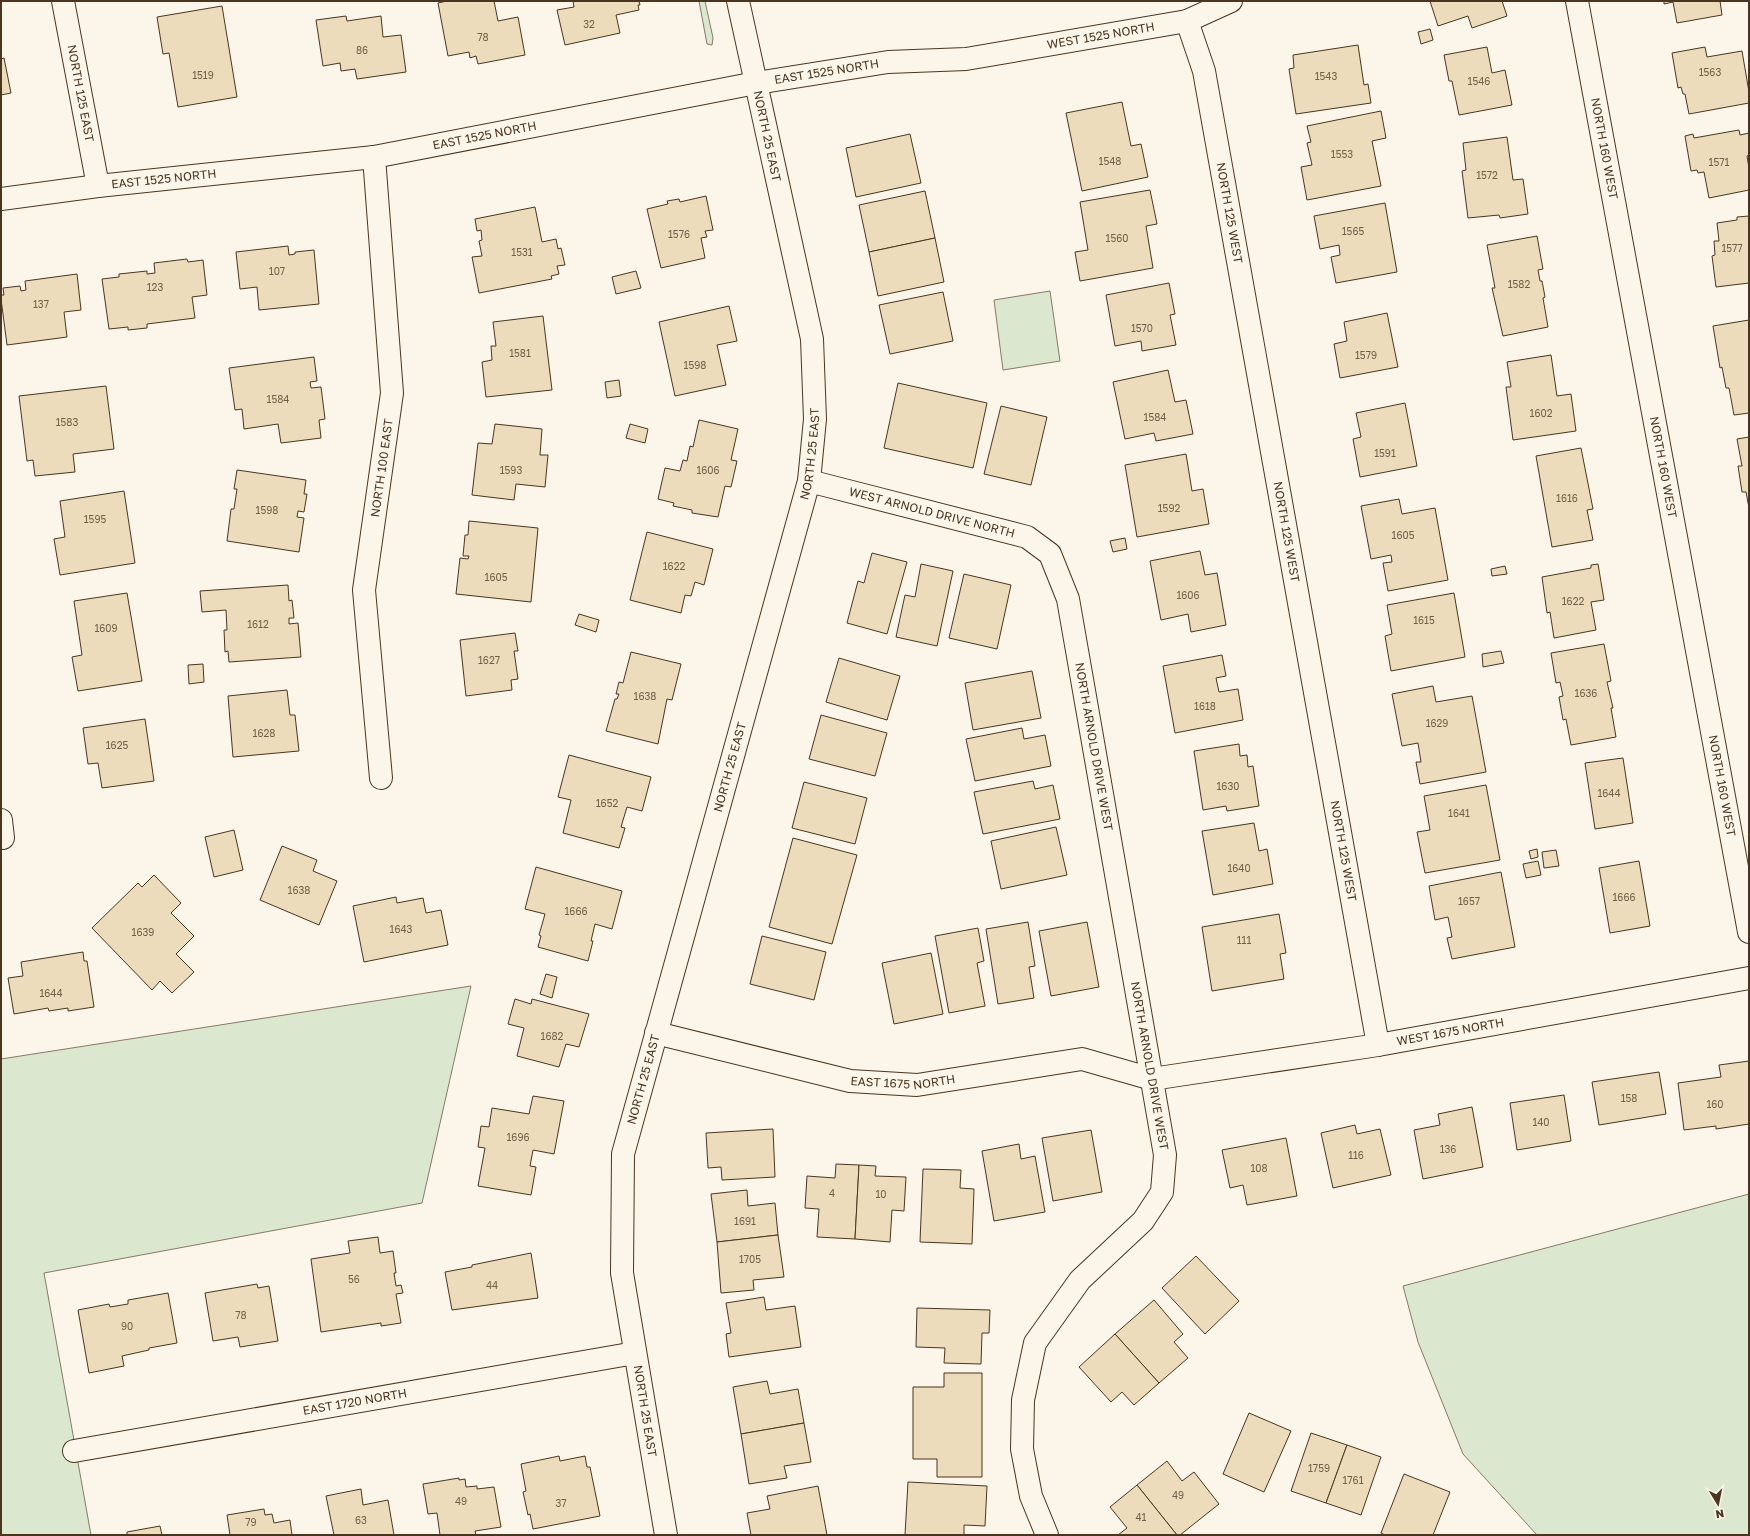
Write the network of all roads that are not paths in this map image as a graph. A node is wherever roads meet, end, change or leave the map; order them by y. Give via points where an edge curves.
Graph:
1 (63, 1) edge
2 (738, 1) edge
3 (1231, 1) edge
4 (1577, 1) edge
5 (1187, 22) junction
6 (966, 59) joint
7 (756, 84) junction
8 (374, 157) junction
9 (98, 186) junction
10 (1, 199) edge
11 (809, 481) junction
12 (1050, 554) joint
13 (381, 778) dead end
14 (1749, 932) edge
15 (1749, 978) edge
16 (656, 1033) junction
17 (1378, 1045) junction
18 (1152, 1079) junction
19 (635, 1353) junction
20 (74, 1451) dead end
21 (666, 1535) edge
22 (1047, 1535) edge

1 - 9 street, NORTH 125 EAST
2 - 7 street, NORTH 25 EAST
3 - 5 street, WEST 1525 NORTH
4 - 14 street, NORTH 160 WEST
5 - 6 street, WEST 1525 NORTH
5 - 17 street, NORTH 125 WEST via 1204,71
6 - 7 street, EAST 1525 NORTH via 888,62
7 - 8 street, EAST 1525 NORTH
7 - 11 street, NORTH 25 EAST via 812,339 815,419
8 - 9 street, EAST 1525 NORTH
8 - 13 street, NORTH 100 EAST via 392,394 364,590
9 - 10 street, EAST 1525 NORTH
11 - 12 street, WEST ARNOLD DRIVE NORTH via 1027,537
11 - 16 street, NORTH 25 EAST
12 - 18 street, NORTH ARNOLD DRIVE WEST via 1068,599
15 - 17 street, WEST 1675 NORTH
16 - 18 street, EAST 1675 NORTH via 850,1081 917,1085 1082,1059
16 - 19 street, NORTH 25 EAST via 623,1154 622,1273
17 - 18 street, WEST 1675 NORTH
18 - 22 street, NORTH ARNOLD DRIVE WEST via 1165,1155 1162,1192 1143,1221 1080,1280 1036,1343 1023,1400 1022,1449 1031,1496
19 - 20 street, EAST 1720 NORTH
19 - 21 street, NORTH 25 EAST

